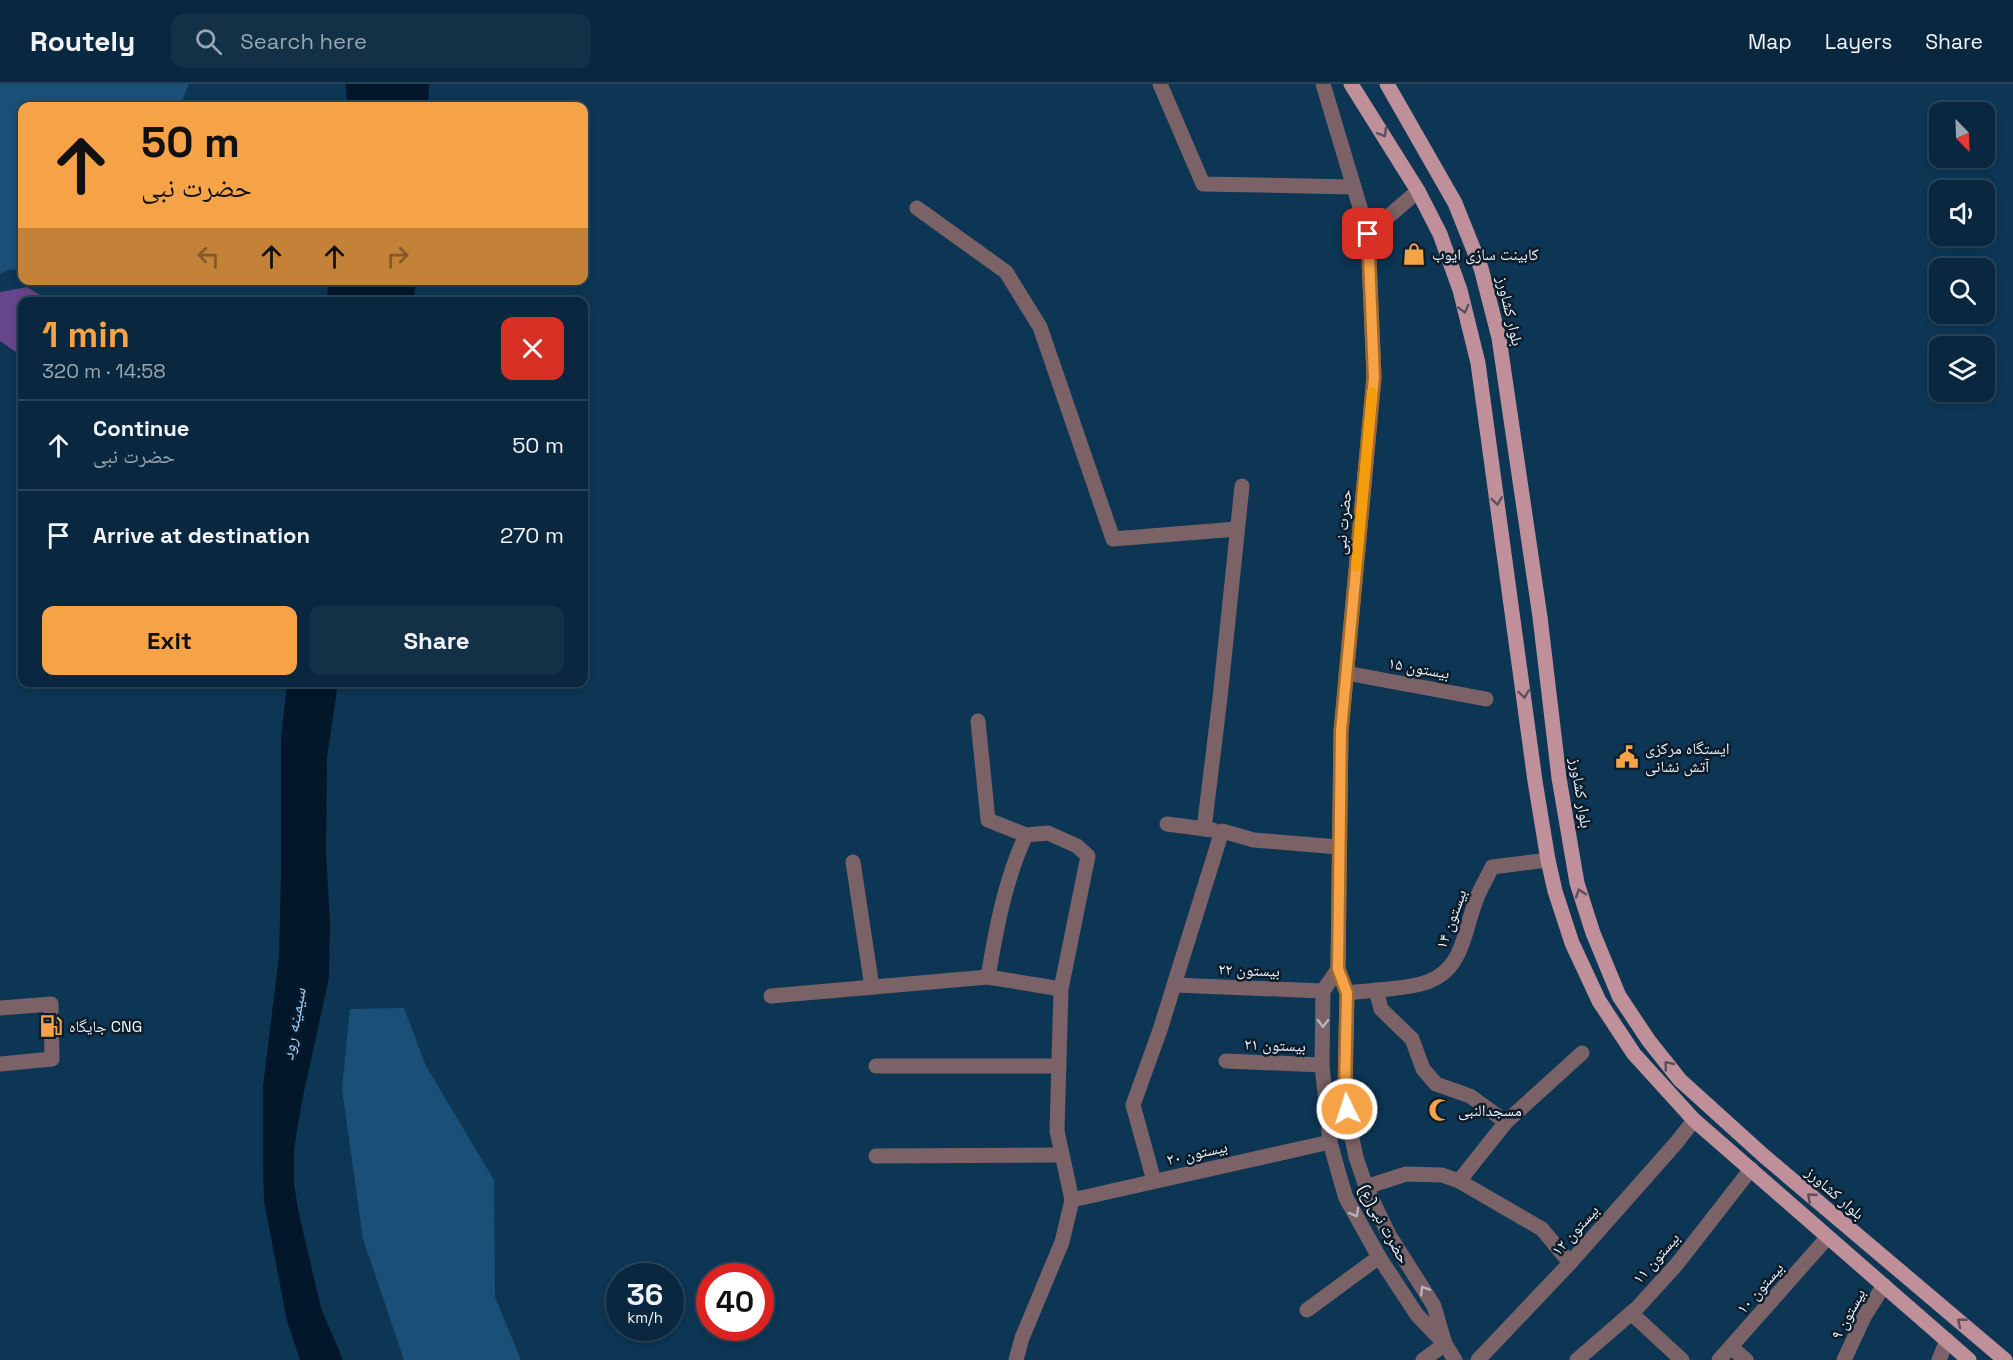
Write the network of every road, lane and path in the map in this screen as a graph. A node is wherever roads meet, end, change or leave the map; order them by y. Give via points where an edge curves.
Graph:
1 (1160, 84) edge
2 (1323, 84) edge
3 (1351, 84) edge
4 (1387, 84) edge
5 (1354, 188) junction
6 (1418, 191) junction
7 (917, 208) dead end
8 (1368, 234) junction
9 (1242, 486) dead end
10 (1237, 529) junction
11 (1346, 673) junction
12 (1486, 699) dead end
13 (978, 721) dead end
14 (1559, 778) junction
15 (1534, 781) junction
16 (1167, 824) dead end
17 (1204, 829) junction
18 (1222, 831) junction
19 (1026, 835) junction
20 (1338, 847) junction
21 (1548, 860) junction
22 (853, 862) dead end
23 (1338, 969) junction
24 (988, 977) junction
25 (1174, 985) junction
26 (872, 987) junction
27 (1061, 989) junction
28 (1376, 990) junction
29 (1323, 992) junction
30 (1347, 993) junction
31 (771, 996) dead end
32 (0, 1008) edge
33 (1582, 1053) dead end
34 (1226, 1061) dead end
35 (0, 1064) edge
36 (1322, 1065) junction
37 (876, 1066) dead end
38 (1059, 1066) junction
39 (1694, 1120) junction
40 (1506, 1122) junction
41 (1330, 1142) junction
42 (1062, 1155) junction
43 (876, 1156) dead end
44 (1751, 1169) junction
45 (1154, 1181) junction
46 (1459, 1181) junction
47 (1366, 1187) junction
48 (1072, 1200) junction
49 (1827, 1238) junction
50 (1379, 1257) junction
51 (1570, 1263) junction
52 (1884, 1285) junction
53 (1307, 1310) dead end
54 (1631, 1313) junction
55 (1947, 1340) junction
56 (1445, 1344) junction
57 (1732, 1348) junction
58 (1016, 1360) edge
59 (1423, 1360) edge
60 (1455, 1360) edge
61 (1478, 1360) edge
62 (1577, 1360) edge
63 (1682, 1360) edge
64 (1719, 1360) edge
65 (1746, 1360) edge
66 (1844, 1360) edge
67 (1939, 1360) edge
68 (1969, 1360) edge
69 (2005, 1360) edge

1 - 5 street via 1203,184
2 - 5 street, حضرت نبی
3 -> 6 main road
4 - 14 main road, بلوار کشاورز via 1455,203 1481,268 1499,338
5 - 8 street, حضرت نبی
6 - 8 street
6 -> 15 main road via 1440,234 1460,290 1478,363
7 - 10 street via 1005,272 1040,327 1113,539
8 - 11 street, حضرت نبی via 1374,377
9 - 10 street
10 - 17 street
11 - 12 street, بیستون ۱۵
11 - 20 street, حضرت نبی
13 - 19 street via 988,820
14 - 15 main road
69 -> 14 main road, بلوار کشاورز via 1764,1156 1680,1080 1649,1041 1619,996 1590,923 1577,883
15 - 21 main road
16 - 17 street
17 - 18 street
18 - 20 street via 1254,840
18 - 25 street
19 - 24 street via 995,934
19 - 27 street via 1048,833 1077,846 1088,856
20 - 23 street, حضرت نبی
21 - 28 street, بیستون ۱۴ via 1492,867 1476,900 1458,956 1446,972 1417,985
21 - 39 main road via 1572,943 1599,1001 1634,1054
22 - 26 street
23 - 29 street
23 - 30 street, حضرت نبی(ع)
24 - 26 street
24 - 27 street
25 - 29 street, بیستون ۲۲
25 - 45 street via 1133,1105
26 - 31 street
27 - 38 street
28 - 30 street, بیستون ۱۴
28 - 40 street via 1381,1009 1412,1040 1423,1070 1436,1084 1470,1096
29 -> 36 street, حضرت نبی(ع)
30 - 47 street, حضرت نبی(ع) via 1345,1089 1350,1129
32 - 35 street via 51,1004 52,1059
33 - 40 street
34 - 36 street, بیستون ۲۱
36 - 41 street, حضرت نبی(ع)
37 - 38 street
38 - 42 street via 1057,1131
39 - 44 main road
39 - 51 street, بیستون ۱۲
40 - 46 street
41 - 45 street, بیستون ۲۰
41 -> 50 street, حضرت نبی(ع) via 1346,1198
42 - 43 street
42 - 48 street
44 - 49 main road
44 - 54 street, بیستون ۱۱ via 1677,1264
45 - 48 street, بیستون ۲۰
46 - 47 street via 1442,1175 1406,1174
46 - 51 street via 1542,1230
56 -> 47 street, حضرت نبی(ع) via 1434,1306 1389,1235
48 - 58 street via 1062,1242
49 - 52 main road
49 - 57 street, بیستون ۱۰
50 - 53 street
50 - 56 street, حضرت نبی(ع) via 1417,1315
51 - 61 street, بیستون ۱۲
52 - 55 main road
52 - 66 street, بیستون ۹
54 - 62 street, بیستون ۱۱
54 - 63 street
55 - 67 street
55 - 68 main road
56 - 59 street
56 - 60 street, حضرت نبی(ع)
57 - 64 street, بیستون ۱۰
57 - 65 street

